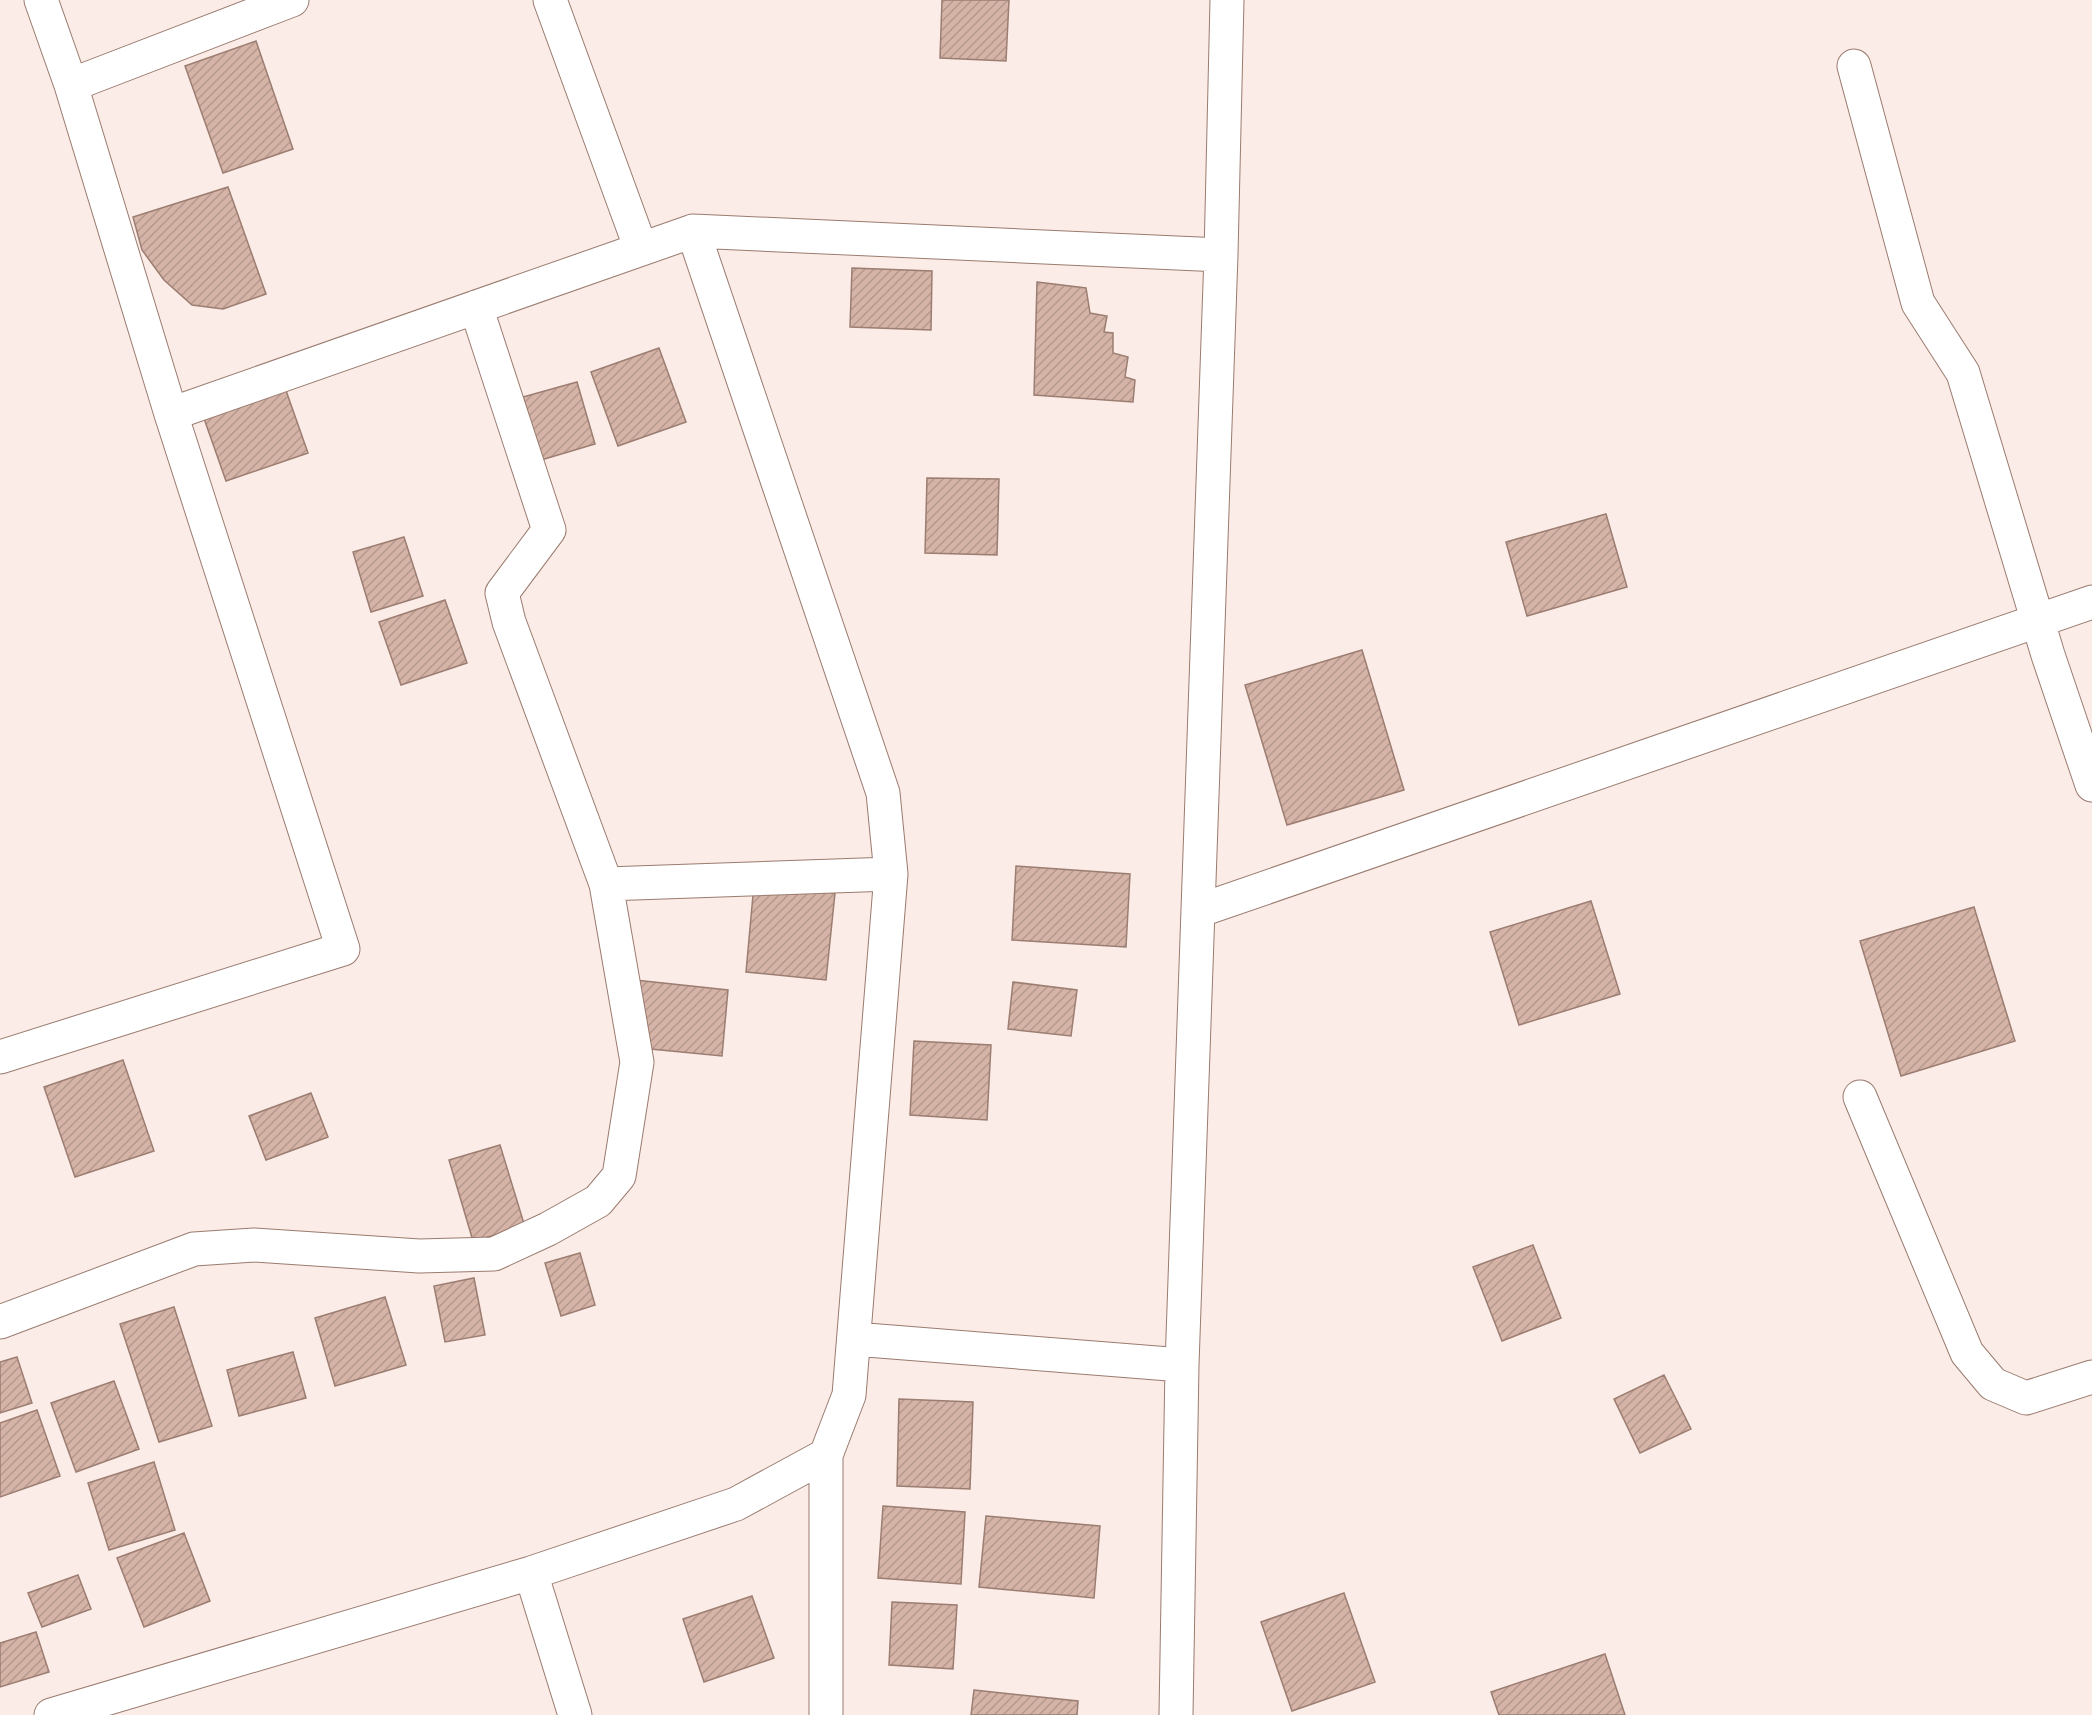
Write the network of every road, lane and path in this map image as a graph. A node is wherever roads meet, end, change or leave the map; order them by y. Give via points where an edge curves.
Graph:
1 (41, 0) edge
2 (292, 0) edge
3 (550, 0) edge
4 (1227, 0) edge
5 (1854, 66) dead end
6 (70, 85) junction
7 (693, 231) junction
8 (641, 249) junction
9 (1221, 255) junction
10 (476, 307) junction
11 (171, 414) junction
12 (2092, 602) edge
13 (2038, 621) junction
14 (2092, 785) edge
15 (891, 874) junction
16 (606, 884) junction
17 (1198, 911) junction
18 (0, 1057) edge
19 (1860, 1097) dead end
20 (0, 1323) edge
21 (854, 1339) junction
22 (1182, 1365) junction
23 (2092, 1377) edge
24 (826, 1455) junction
25 (531, 1573) junction
26 (51, 1715) edge
27 (575, 1715) edge
28 (826, 1715) edge
29 (1176, 1715) edge

1 - 6 street
2 - 6 street
3 - 8 street
4 - 9 street
5 - 13 street via 1918,303 1964,373
6 - 11 street
7 - 8 street
7 - 9 street
7 - 15 street via 883,793
8 - 10 street
9 - 17 street
10 - 11 street
10 - 16 street via 549,530 502,593 509,622
11 - 18 street via 343,949
12 - 13 street
13 - 14 street
13 - 17 street
15 - 16 street
15 - 21 street
16 - 20 street via 637,1062 619,1176 598,1201 494,1254 419,1256 254,1245 194,1249
17 - 22 street
19 - 23 street via 1967,1353 1993,1384 2026,1398
21 - 22 street
21 - 24 street via 849,1395
22 - 29 street
24 - 25 street via 736,1504
24 - 28 street
25 - 26 street
25 - 27 street

